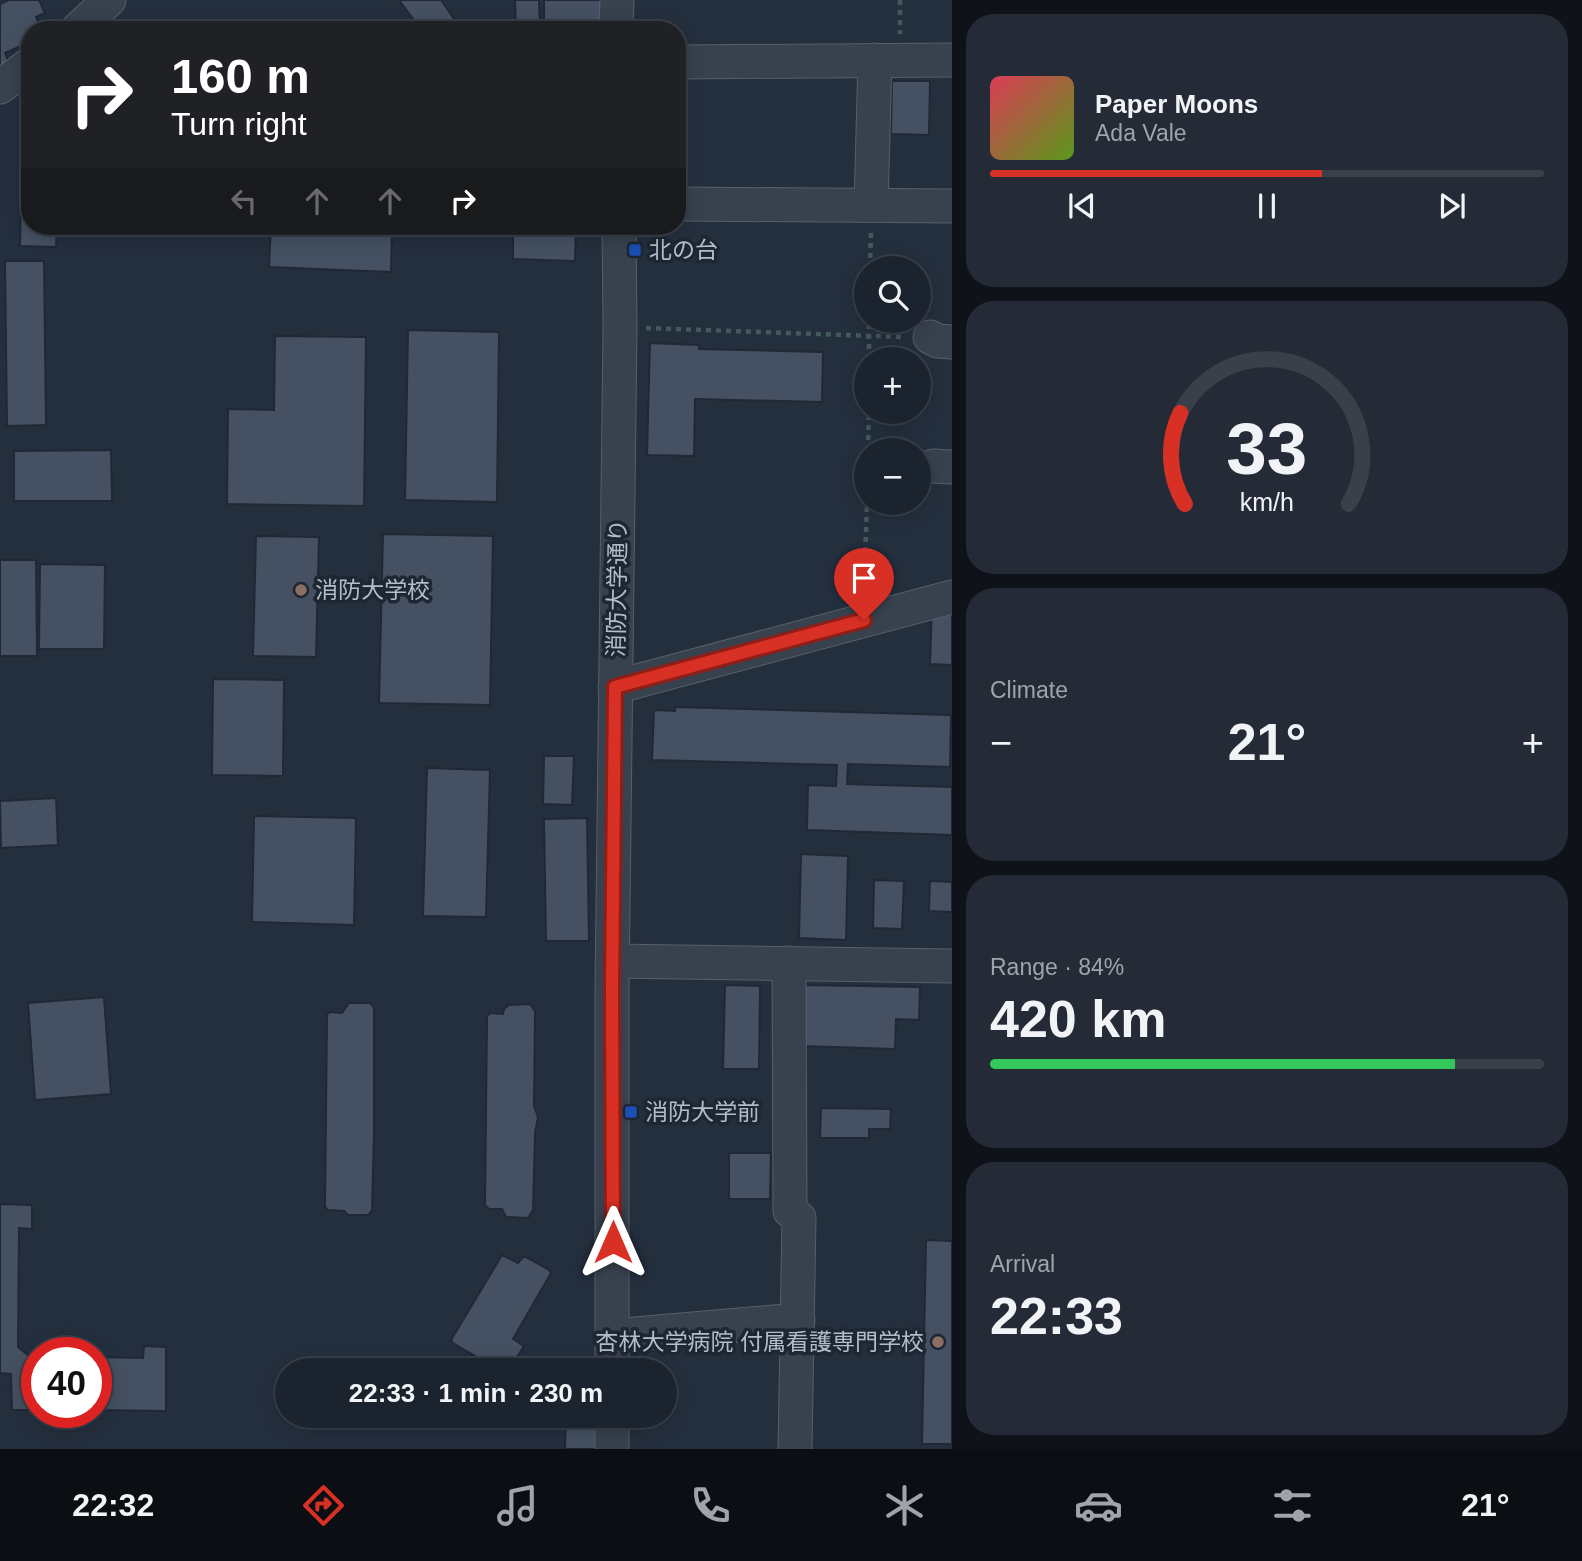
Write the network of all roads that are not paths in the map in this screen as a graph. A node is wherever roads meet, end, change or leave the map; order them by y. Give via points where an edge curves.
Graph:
1 (109, 0) edge
2 (617, 0) edge
3 (82, 21) edge
4 (616, 21) edge
5 (874, 60) junction
6 (952, 60) edge
7 (686, 62) edge
8 (21, 71) edge
9 (0, 87) edge
10 (686, 204) edge
11 (871, 205) junction
12 (952, 206) edge
13 (619, 235) edge
14 (952, 597) edge
15 (615, 687) junction
16 (612, 961) junction
17 (789, 963) junction
18 (952, 966) edge
19 (798, 1320) junction
20 (612, 1336) junction
21 (612, 1358) edge
22 (612, 1428) edge
23 (612, 1449) edge
24 (795, 1449) edge

1 - 3 street
2 - 4 street
5 - 6 street
5 - 7 street
5 - 11 street
8 - 9 street
10 - 11 street
11 - 12 street
13 - 15 street, 消防大学通り
14 - 15 street
15 - 16 street, 消防大学通り
16 - 17 street
16 - 20 street, 消防大学通り
17 - 18 street
17 - 19 street via 790,1210 799,1218
19 - 20 street
19 - 24 street
20 - 21 street, 消防大学通り
22 - 23 street

